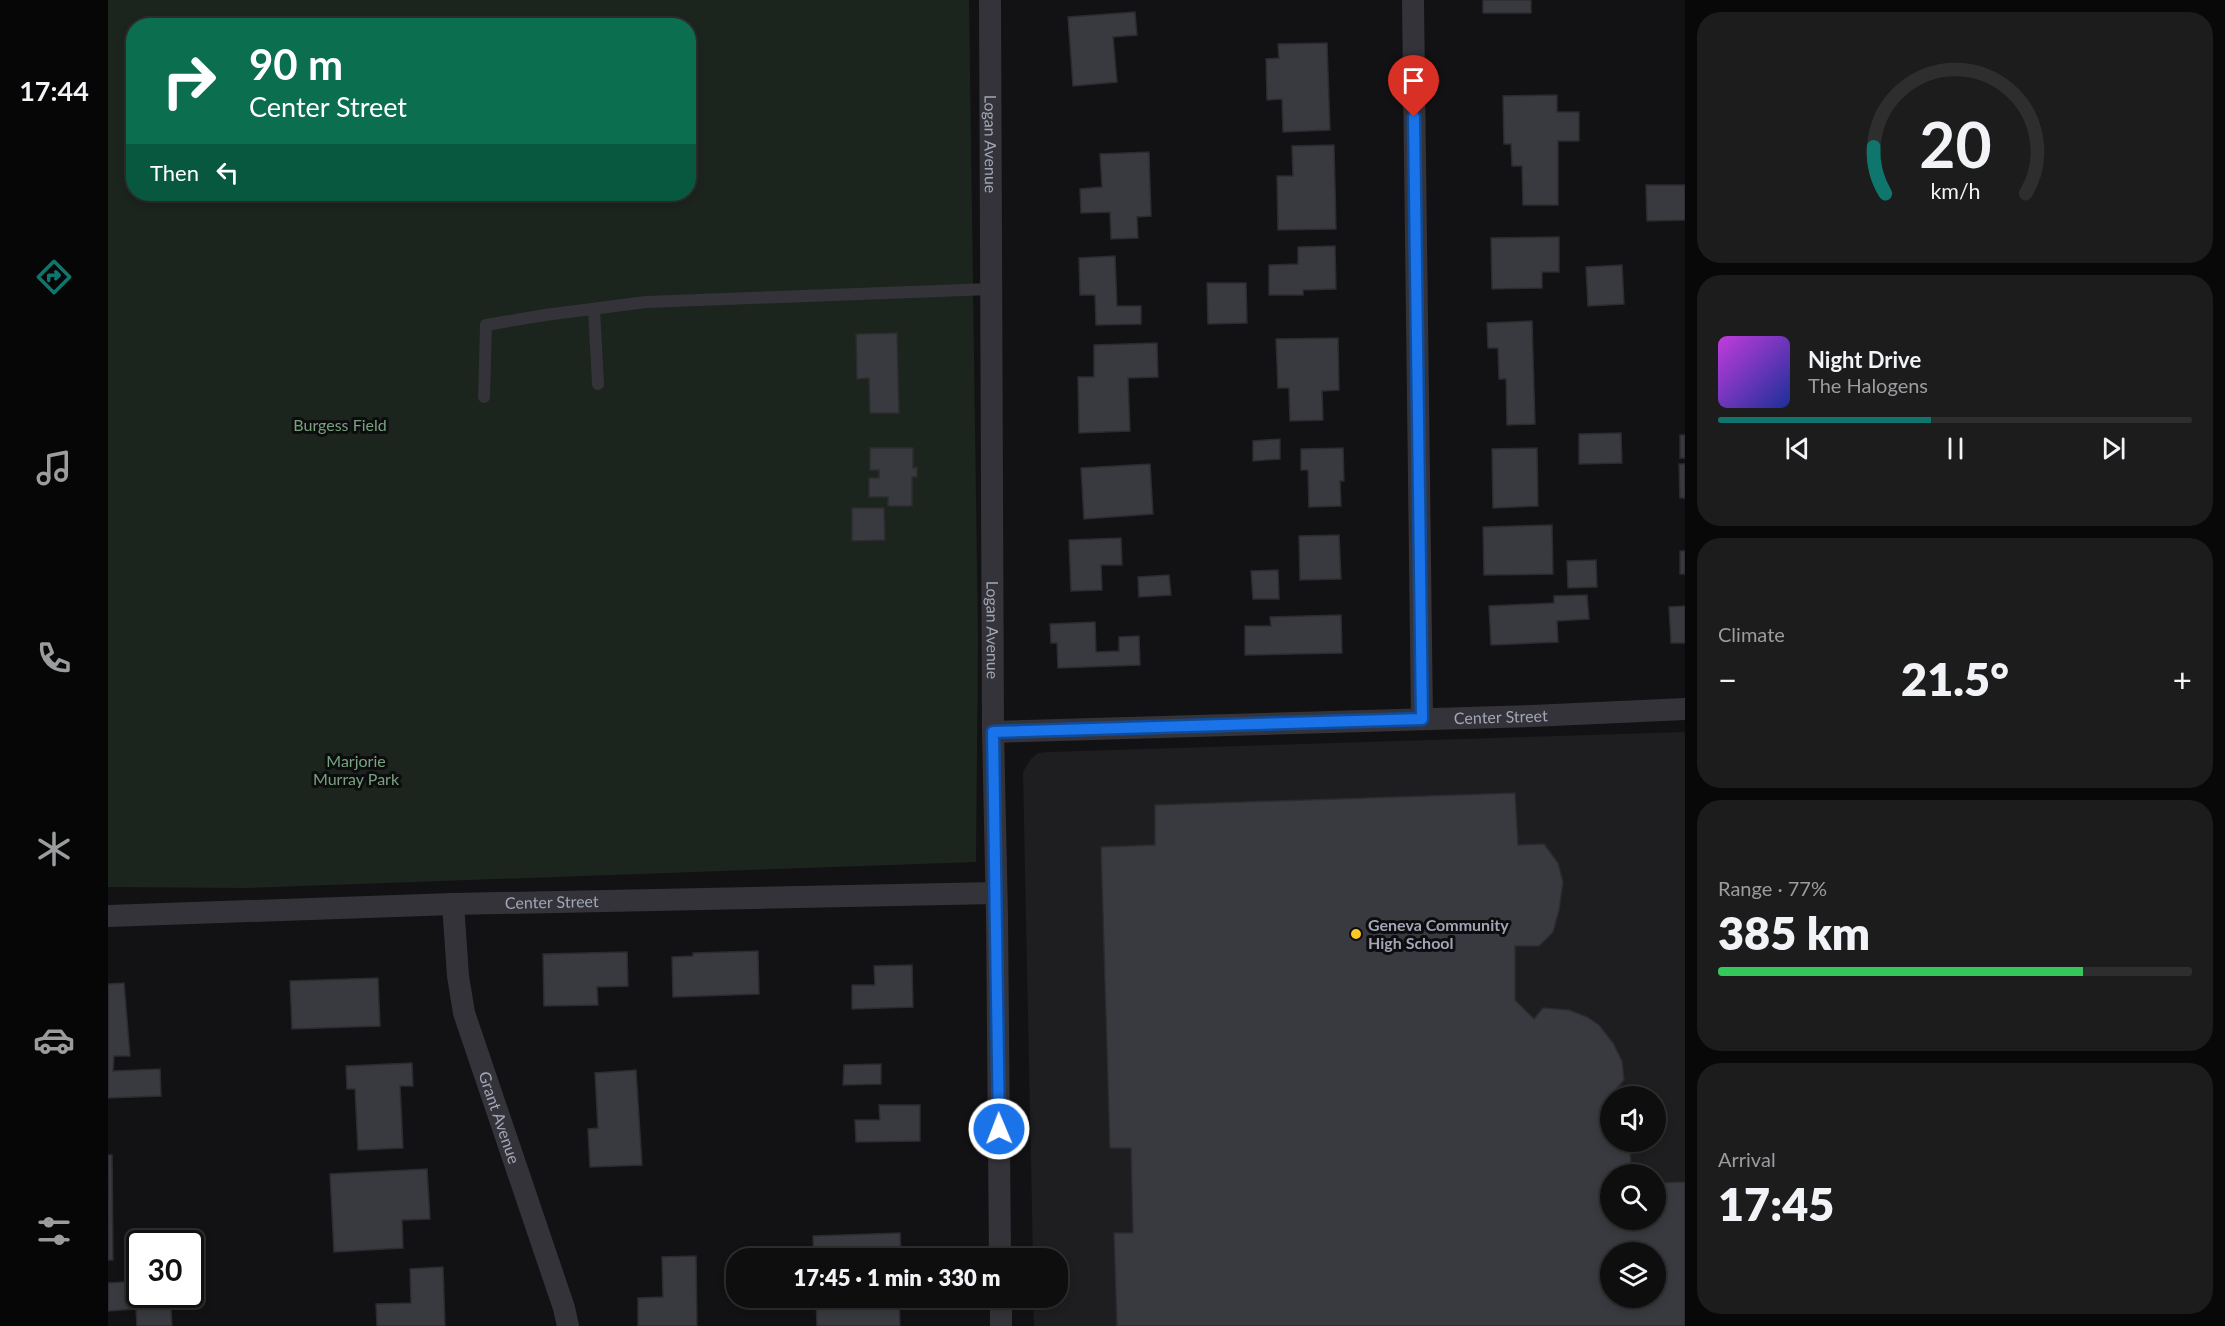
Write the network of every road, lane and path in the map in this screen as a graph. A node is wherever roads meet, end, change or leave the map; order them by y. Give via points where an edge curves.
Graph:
1 (990, 0) edge
2 (1413, 0) edge
3 (991, 289) junction
4 (594, 309) junction
5 (598, 384) dead end
6 (484, 397) dead end
7 (1685, 709) edge
8 (1422, 719) junction
9 (993, 732) junction
10 (996, 893) junction
11 (453, 904) junction
12 (108, 916) edge
13 (1000, 1248) edge
14 (1001, 1308) edge
15 (568, 1326) edge
16 (1001, 1326) edge

1 - 3 street, Logan Avenue
2 - 8 street
3 - 4 lane via 679,300
3 - 9 street, Logan Avenue
4 - 5 lane
4 - 6 lane via 486,325
7 - 8 street, Center Street
8 - 9 street, Center Street
9 - 10 street, Logan Avenue
10 - 11 street, Center Street
10 - 13 street, Logan Avenue
11 - 12 street, Center Street
11 - 15 street, Grant Avenue via 464,1013
14 - 16 street

